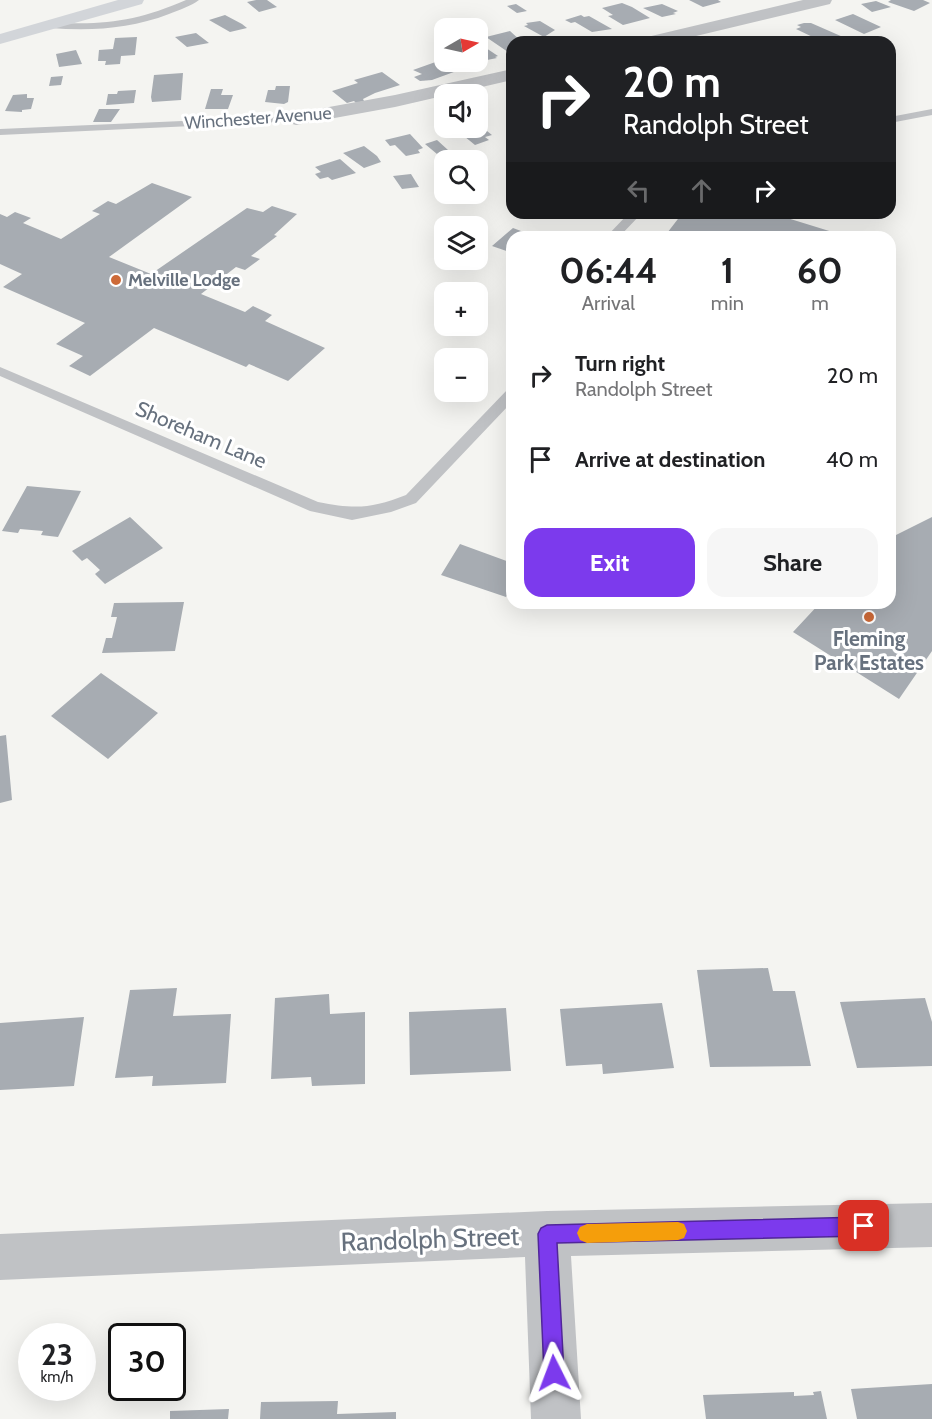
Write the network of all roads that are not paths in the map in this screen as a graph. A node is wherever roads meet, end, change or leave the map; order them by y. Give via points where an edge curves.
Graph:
1 (136, 0) edge
2 (194, 0) edge
3 (824, 0) edge
4 (50, 25) junction
5 (674, 36) edge
6 (0, 39) edge
7 (506, 75) edge
8 (932, 112) edge
9 (896, 118) edge
10 (296, 119) joint
11 (0, 132) edge
12 (630, 219) edge
13 (618, 231) edge
14 (0, 370) edge
15 (506, 399) edge
16 (932, 1225) edge
17 (547, 1234) junction
18 (0, 1257) edge
19 (556, 1419) edge

1 - 4 main road
2 - 4 lane via 120,26
3 - 5 street
4 - 6 main road
7 - 10 street, Winchester Avenue
8 - 9 lane
10 - 11 lane, Winchester Avenue
12 - 13 lane
14 - 15 lane, Shoreham Lane via 315,507 352,514 411,499
16 - 17 street, Randolph Street
17 - 18 street, Randolph Street
17 - 19 street

